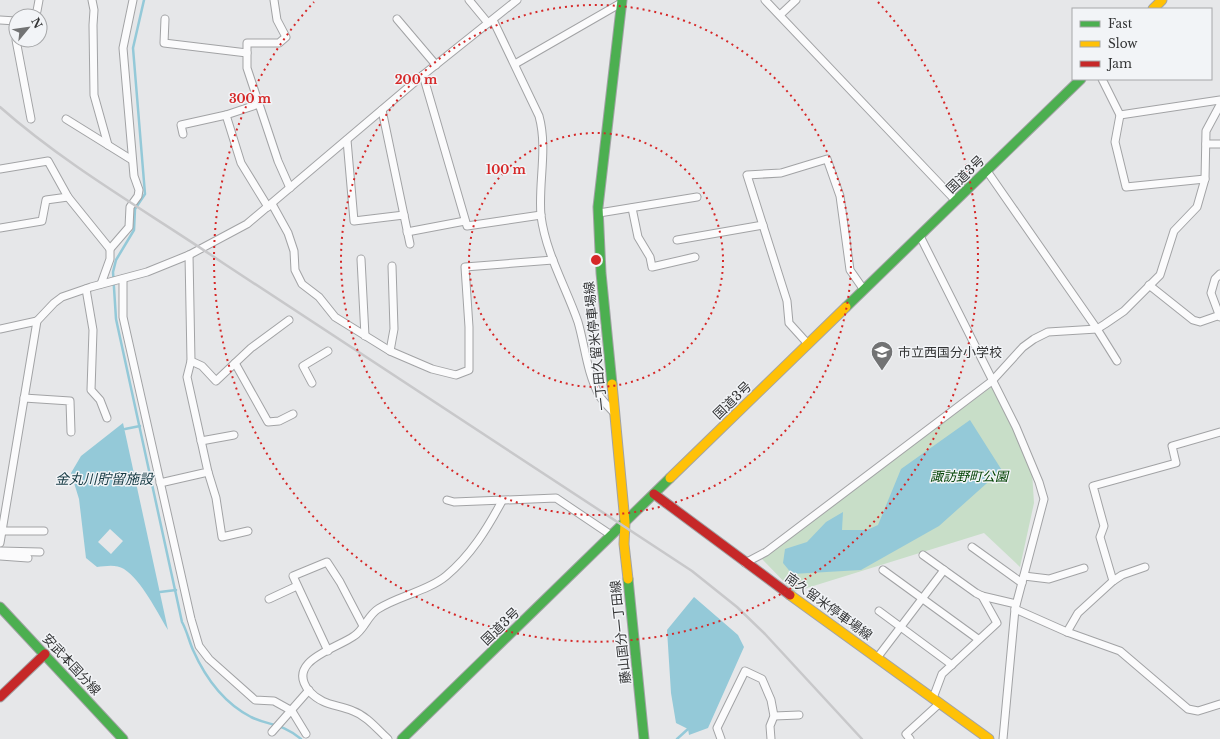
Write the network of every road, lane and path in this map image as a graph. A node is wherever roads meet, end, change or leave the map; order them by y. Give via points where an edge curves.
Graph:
1 (92, 0) edge
2 (133, 0) edge
3 (274, 0) edge
4 (469, 0) edge
5 (517, 0) edge
6 (765, 0) edge
7 (796, 0) edge
8 (1162, 0) edge
9 (622, 1) edge
10 (1154, 8) edge
11 (780, 15) junction
12 (165, 19) dead end
13 (396, 19) dead end
14 (490, 22) junction
15 (18, 48) edge
16 (247, 53) junction
17 (515, 64) junction
18 (436, 65) junction
19 (423, 75) junction
20 (1080, 80) edge
21 (1102, 80) edge
22 (1220, 100) edge
23 (259, 104) junction
24 (1220, 105) edge
25 (382, 110) junction
26 (226, 115) junction
27 (1120, 115) junction
28 (31, 119) dead end
29 (66, 119) dead end
30 (183, 134) dead end
31 (346, 140) junction
32 (1206, 144) junction
33 (1220, 144) edge
34 (108, 145) junction
35 (132, 160) junction
36 (0, 169) edge
37 (987, 171) junction
38 (1205, 179) junction
39 (290, 188) junction
40 (68, 197) junction
41 (697, 197) dead end
42 (956, 201) junction
43 (270, 206) junction
44 (632, 208) junction
45 (599, 213) junction
46 (404, 215) junction
47 (541, 215) junction
48 (465, 221) junction
49 (763, 225) junction
50 (0, 228) edge
51 (407, 232) junction
52 (920, 236) junction
53 (677, 240) dead end
54 (410, 244) dead end
55 (110, 249) junction
56 (189, 255) junction
57 (695, 257) dead end
58 (361, 259) dead end
59 (552, 260) junction
60 (392, 266) dead end
61 (1220, 274) edge
62 (122, 278) junction
63 (101, 284) junction
64 (1149, 285) junction
65 (86, 288) junction
66 (864, 290) junction
67 (1220, 316) edge
68 (289, 320) dead end
69 (37, 322) junction
70 (1097, 328) junction
71 (0, 329) edge
72 (365, 336) junction
73 (808, 344) junction
74 (328, 351) dead end
75 (390, 351) junction
76 (191, 361) junction
77 (1117, 361) dead end
78 (235, 364) junction
79 (992, 381) junction
80 (312, 384) dead end
81 (24, 398) junction
82 (294, 414) dead end
83 (615, 414) junction
84 (107, 418) dead end
85 (71, 432) dead end
86 (1220, 432) edge
87 (234, 435) dead end
88 (201, 442) junction
89 (208, 472) junction
90 (160, 483) junction
91 (654, 494) junction
92 (447, 500) dead end
93 (502, 501) junction
94 (624, 522) junction
95 (2, 531) junction
96 (44, 531) dead end
97 (248, 532) dead end
98 (611, 535) junction
99 (0, 543) edge
100 (972, 547) dead end
101 (0, 551) edge
102 (40, 552) dead end
103 (923, 555) dead end
104 (0, 556) edge
105 (28, 558) dead end
106 (745, 563) junction
107 (1145, 567) dead end
108 (1084, 568) dead end
109 (883, 570) dead end
110 (944, 570) junction
111 (1023, 580) junction
112 (1113, 581) junction
113 (297, 586) junction
114 (982, 596) junction
115 (922, 598) junction
116 (269, 599) dead end
117 (1015, 606) junction
118 (0, 607) edge
119 (879, 611) dead end
120 (363, 626) junction
121 (900, 627) junction
122 (1067, 632) junction
123 (978, 639) junction
124 (328, 651) junction
125 (45, 654) junction
126 (877, 658) junction
127 (952, 665) junction
128 (309, 690) junction
129 (0, 697) edge
130 (936, 701) junction
131 (1220, 704) edge
132 (292, 711) junction
133 (799, 715) dead end
134 (774, 716) junction
135 (272, 732) dead end
136 (306, 734) dead end
137 (406, 738) edge
138 (124, 739) edge
139 (388, 739) edge
140 (644, 739) edge
141 (721, 739) edge
142 (771, 739) edge
143 (910, 739) edge
144 (989, 739) edge
145 (1003, 739) edge

1 - 34 street via 94,95
2 - 35 street via 123,48
3 - 16 street via 276,20 286,37 279,43 247,43
4 - 14 street
5 - 14 street
6 - 11 street
7 - 11 street
8 - 10 main road
9 - 17 street
9 - 45 main road, 一丁田久留米停車場線
11 - 42 street
12 - 16 street via 164,43
13 - 18 street
14 - 17 street
14 - 18 street
15 - 28 street
16 - 23 street via 247,68
17 - 47 street via 539,116 543,131
18 - 19 street
19 - 25 street
19 - 48 street
20 - 37 main road, 国道3号
21 - 27 street
22 - 27 street
23 - 26 street
23 - 39 street
24 - 32 street via 1206,131
25 - 31 street
25 - 46 street
26 - 30 street via 181,125
26 - 43 street via 241,163
27 - 38 street via 1115,142 1126,187
29 - 34 street
31 - 39 street
31 - 46 street via 354,221
32 - 33 street
32 - 38 street
34 - 35 street
35 - 55 street via 138,196 130,207 129,227
36 - 40 street via 48,161
37 - 42 main road, 国道3号
37 - 70 street
38 - 64 street via 1197,207 1174,231 1160,275
39 - 43 street
40 - 50 street via 46,200 42,221
40 - 55 street
41 - 44 street
42 - 52 main road, 国道3号
43 - 56 street via 247,224
43 - 72 street via 288,233 294,252 295,270 302,284 319,297 335,317
44 - 45 street
44 - 57 street via 638,237 650,257 652,267
45 - 83 main road, 一丁田久留米停車場線 via 601,273
46 - 51 street
47 - 48 street via 467,226
47 - 59 street
48 - 51 street
49 - 53 street
49 - 66 street via 747,175 781,173 827,159 840,196 850,270
49 - 73 street via 787,301 789,323
51 - 54 street
52 - 66 main road, 国道3号
52 - 79 street
55 - 63 street via 110,259
56 - 62 street via 147,272
56 - 76 street
58 - 72 street
59 - 75 street via 465,267 469,370 456,375 432,369
59 - 83 street via 578,322 599,396
60 - 75 street via 394,329
61 - 67 street via 1215,279 1211,293
62 - 63 street
62 - 90 street via 123,316
63 - 65 street
64 - 67 street via 1193,320 1200,322
64 - 70 street via 1124,311
65 - 69 street via 62,297
65 - 84 street via 93,330 91,390 100,400
66 - 73 main road, 国道3号
68 - 78 street via 251,348
69 - 71 street
69 - 81 street
70 - 77 street
70 - 79 street via 1048,332 1034,339 1023,347
72 - 75 street
73 - 91 main road, 国道3号
74 - 80 street via 303,366
76 - 78 street via 202,366 216,381
76 - 88 street via 187,377
78 - 82 street via 268,422 279,421
79 - 106 street via 766,552
79 - 111 street via 1029,456 1044,499
81 - 85 street via 70,401
81 - 95 street
83 - 94 main road, 一丁田久留米停車場線
86 - 112 street via 1172,446 1176,463 1093,486 1104,526 1100,538
87 - 88 street
88 - 89 street
89 - 90 street
89 - 97 street via 216,498 222,537
90 - 132 street via 199,646 209,659 255,700 274,702
91 - 94 main road, 国道3号
91 - 106 main road, 南久留米停車場線
92 - 93 street
93 - 98 street via 556,498
93 - 120 street via 488,528 445,577 376,610
94 - 98 main road, 国道3号
94 - 140 main road, 藤山国分一丁田線 via 624,544
95 - 96 street
95 - 99 street
98 - 137 main road, 国道3号
100 - 111 street
101 - 102 street
103 - 110 street
104 - 105 street
106 - 126 main road, 南久留米停車場線
107 - 112 street
108 - 111 street via 1049,579
109 - 115 street
110 - 114 street
110 - 115 street
111 - 117 street
112 - 122 street via 1078,613
113 - 116 street
113 - 120 street via 293,576 327,562
113 - 124 street
114 - 117 street
114 - 123 street via 997,623
115 - 121 street
115 - 123 street
117 - 122 street
117 - 145 street
118 - 125 main road, 安武本国分線
119 - 121 street
120 - 124 street via 356,635
121 - 126 street
121 - 127 street
122 - 131 street via 1120,651 1188,709 1198,711
123 - 127 street
124 - 128 street via 314,658 303,668 302,675
125 - 129 main road
125 - 138 main road, 安武本国分線
126 - 130 main road, 南久留米停車場線
127 - 130 street via 942,674
128 - 132 street
128 - 139 street via 321,701 352,710 367,719
130 - 143 street via 906,734
130 - 144 main road, 南久留米停車場線
132 - 135 street
132 - 136 street
133 - 134 street
134 - 141 street via 771,700 762,679 745,671 717,728
134 - 142 street via 770,726

